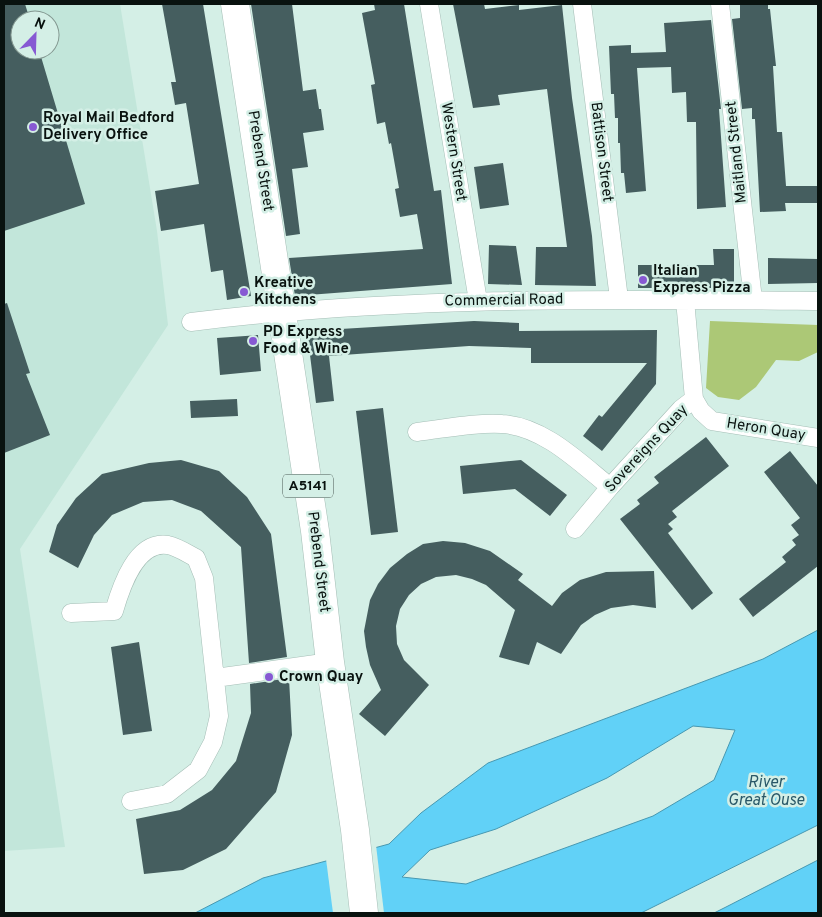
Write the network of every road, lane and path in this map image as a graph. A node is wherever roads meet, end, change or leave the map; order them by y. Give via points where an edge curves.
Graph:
1 (235, 4) edge
2 (429, 4) edge
3 (582, 4) edge
4 (720, 4) edge
5 (619, 299) junction
6 (685, 300) junction
7 (754, 300) junction
8 (478, 301) junction
9 (818, 301) edge
10 (283, 311) junction
11 (191, 322) dead end
12 (694, 399) junction
13 (417, 432) dead end
14 (818, 438) edge
15 (610, 487) junction
16 (575, 529) dead end
17 (71, 613) dead end
18 (330, 662) junction
19 (215, 678) junction
20 (132, 801) dead end
21 (364, 913) edge

1 - 10 main road, Prebend Street / A5141
2 - 8 street, Western Street
3 - 5 street, Battison Street
4 - 7 street, Maitland Street
5 - 6 street, Commercial Road
5 - 8 street, Commercial Road
6 - 7 street, Commercial Road
6 - 12 street, Sovereigns Quay
7 - 9 street, Commercial Road
8 - 10 street, Commercial Road
10 - 11 street, Commercial Road
10 - 18 main road, Prebend Street / A5141 via 316,531
12 - 14 street, Heron Quay via 712,421
12 - 15 street, Sovereigns Quay
13 - 15 street via 502,424 530,430 574,458
15 - 16 street, Sovereigns Quay
17 - 19 street via 114,611 124,578 145,550 167,545 182,551 196,558 204,578
18 - 19 street
18 - 21 main road, Prebend Street / A5141
19 - 20 street via 219,716 213,742 198,770 167,794

